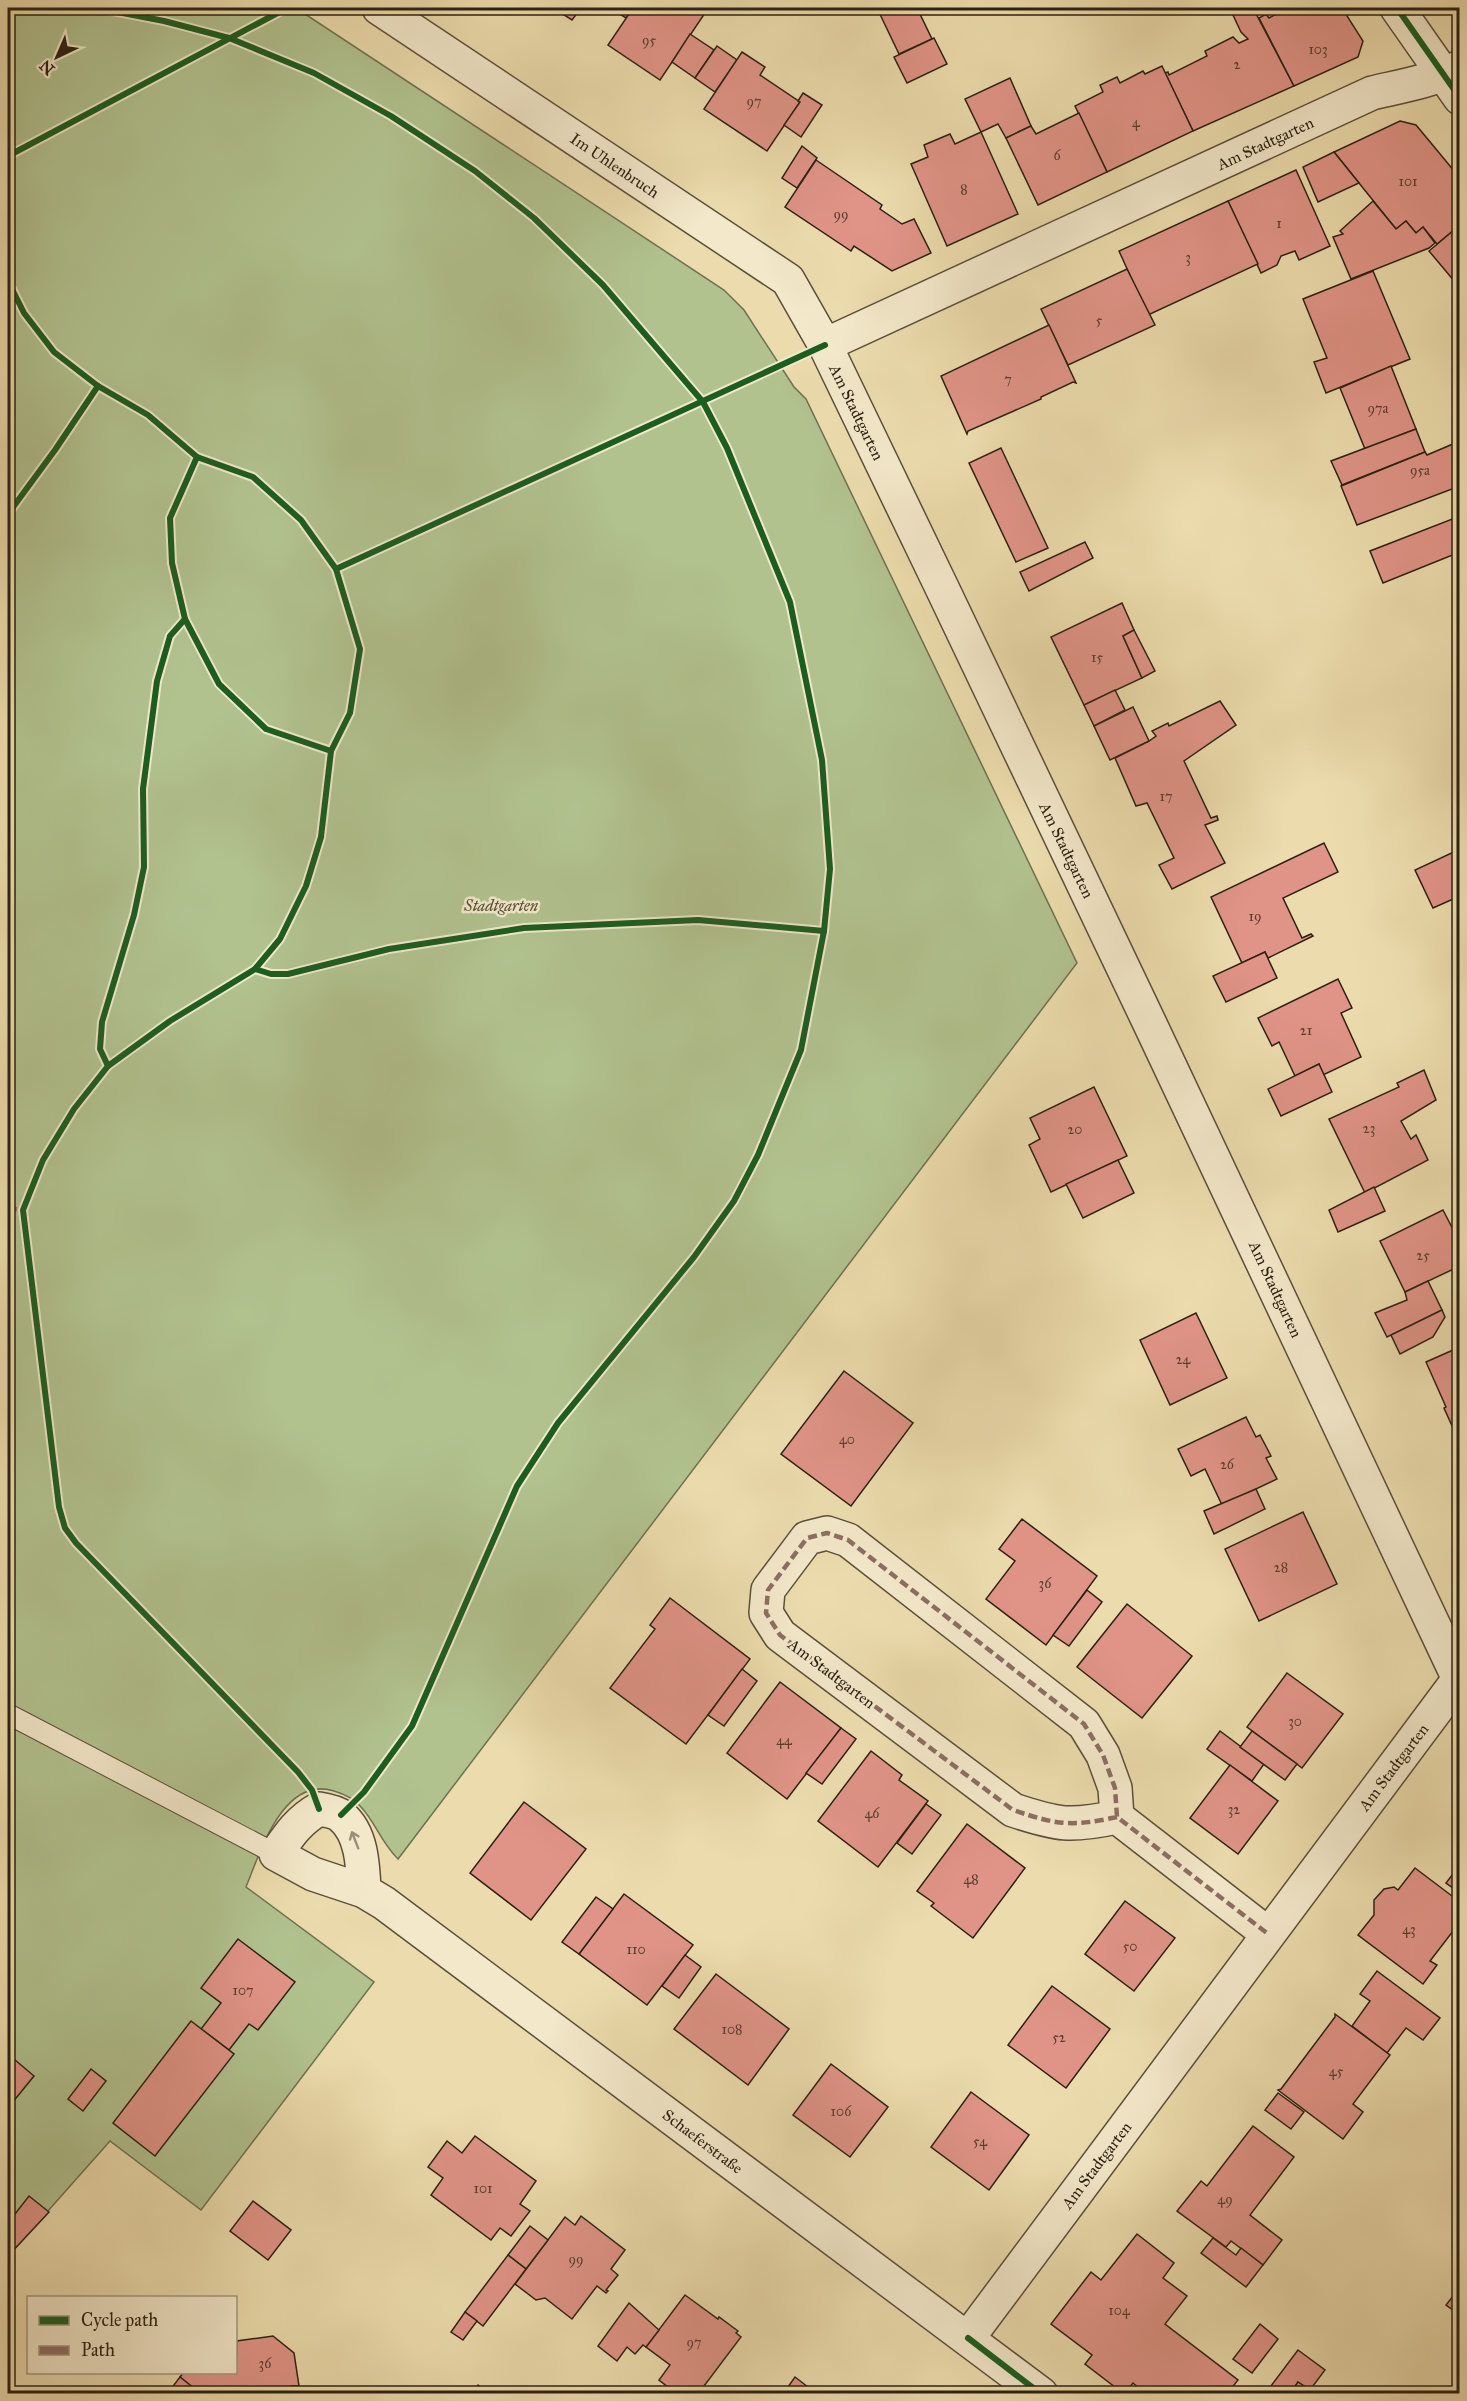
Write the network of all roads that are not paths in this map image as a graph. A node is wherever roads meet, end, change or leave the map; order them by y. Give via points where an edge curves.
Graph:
1 (379, 8) edge
2 (1397, 8) edge
3 (1454, 80) edge
4 (825, 345) junction
5 (8, 1714) edge
6 (1117, 1817) junction
7 (276, 1854) junction
8 (363, 1890) junction
9 (1268, 1934) junction
10 (968, 2338) junction
11 (1041, 2394) edge

1 - 4 street, Im Uhlenbruch via 788,280
2 - 3 street
3 - 4 street, Am Stadtgarten via 1372,93
4 - 9 street, Am Stadtgarten via 1459,1679
5 - 7 lane
6 - 6 street, Am Stadtgarten via 1115,1788 1103,1755 1084,1724 848,1540 827,1533 807,1538 768,1590 766,1613 780,1635 1013,1810 1051,1823 1082,1824
6 - 9 street
7 - 8 street, Schaeferstraße via 313,1874
8 -> 7 street via 363,1863 356,1836 341,1815 319,1809 306,1816
8 - 10 street, Schaeferstraße
9 - 10 street, Am Stadtgarten
10 - 11 street, Schaeferstraße

